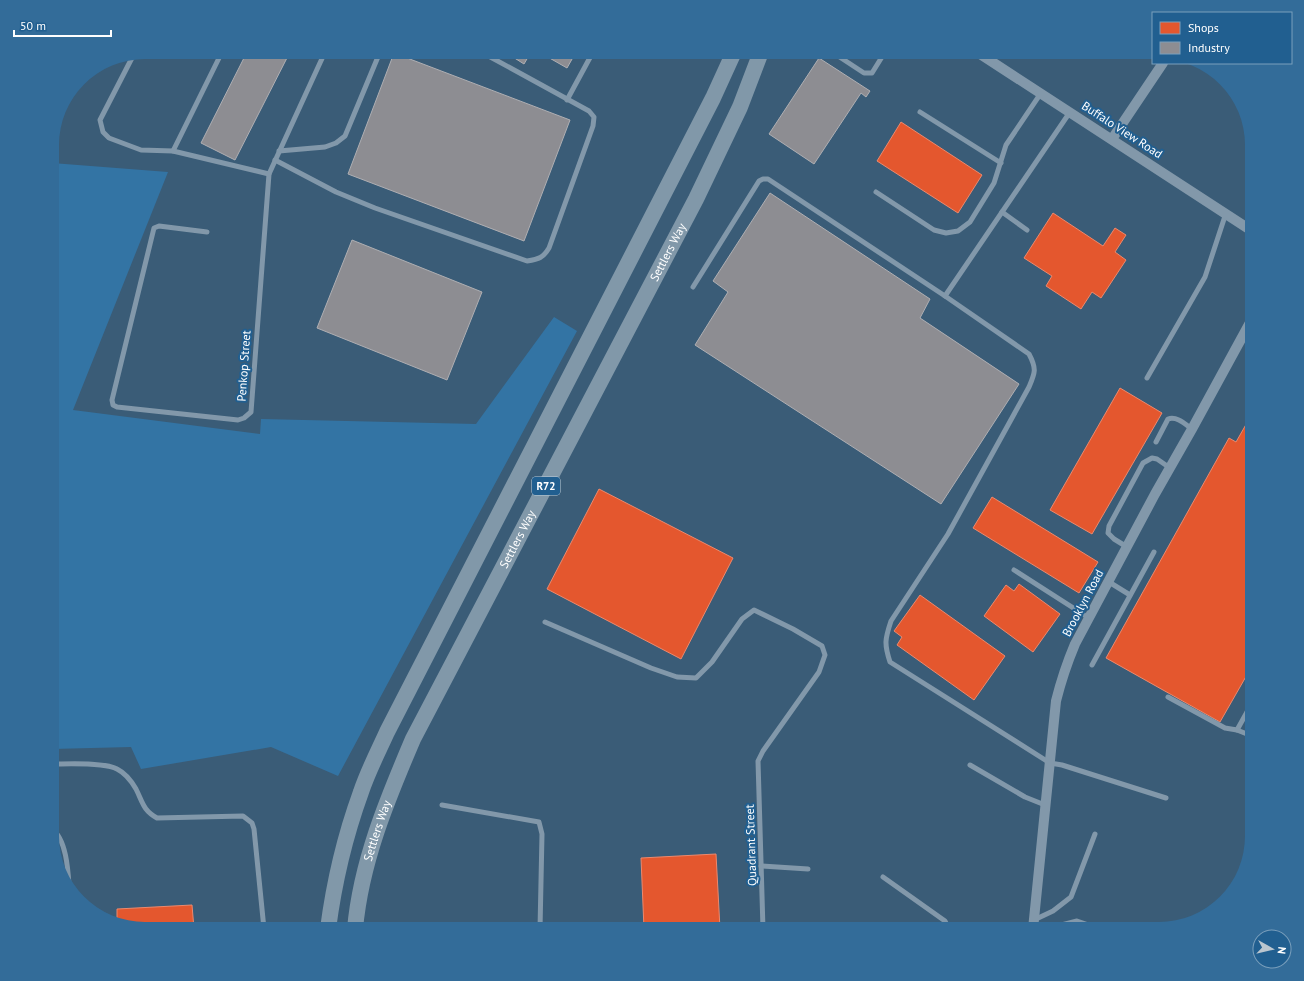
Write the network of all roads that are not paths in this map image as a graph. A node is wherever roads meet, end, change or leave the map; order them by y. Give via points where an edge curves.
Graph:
1 (219, 59) edge
2 (322, 59) edge
3 (377, 59) edge
4 (494, 59) edge
5 (589, 59) edge
6 (731, 59) edge
7 (759, 59) edge
8 (843, 59) edge
9 (881, 59) edge
10 (991, 59) edge
11 (131, 61) edge
12 (1162, 64) edge
13 (1041, 93) junction
14 (567, 100) junction
15 (920, 112) dead end
16 (1070, 112) junction
17 (1112, 139) junction
18 (173, 151) junction
19 (279, 151) junction
20 (275, 160) junction
21 (1001, 163) junction
22 (269, 174) junction
23 (876, 192) dead end
24 (1002, 212) junction
25 (1226, 213) junction
26 (1245, 226) edge
27 (1027, 230) dead end
28 (207, 232) dead end
29 (693, 287) dead end
30 (945, 296) junction
31 (1245, 333) edge
32 (1147, 378) dead end
33 (1192, 429) junction
34 (1156, 442) dead end
35 (1170, 468) junction
36 (1127, 547) junction
37 (1154, 552) dead end
38 (1014, 570) dead end
39 (1109, 582) junction
40 (1130, 595) junction
41 (1089, 618) junction
42 (545, 622) dead end
43 (1092, 665) dead end
44 (1168, 697) dead end
45 (1245, 716) edge
46 (1237, 730) junction
47 (1245, 733) edge
48 (1050, 763) junction
49 (59, 764) edge
50 (970, 765) dead end
51 (1166, 798) dead end
52 (442, 805) dead end
53 (1045, 805) junction
54 (1095, 834) dead end
55 (59, 839) edge
56 (761, 866) junction
57 (808, 869) dead end
58 (67, 870) edge
59 (883, 877) dead end
60 (263, 922) edge
61 (329, 922) edge
62 (355, 922) edge
63 (540, 922) edge
64 (763, 922) edge
65 (946, 922) edge
66 (1033, 922) edge
67 (1036, 922) edge

1 - 18 lane
2 - 19 lane, Penkop Street
3 - 19 lane via 344,136 336,143 325,147
4 - 14 lane
5 - 14 lane
6 - 61 main road, R72 via 706,112 387,732 361,791 344,847
7 - 62 main road, Settlers Way / R72 via 740,107 696,199 413,739 387,800 370,852
8 - 9 lane via 868,74 872,73
10 - 13 street, Buffalo View Road
11 - 18 lane via 100,120 103,132 109,138 141,150
12 - 17 street
13 - 16 street, Buffalo View Road
13 - 21 lane via 1006,145
14 - 20 lane via 589,111 594,117 593,126 549,248 544,256 536,260 527,260 375,208 336,192
15 - 21 lane
16 - 17 street, Buffalo View Road
16 - 24 lane
17 - 25 street, Buffalo View Road
18 - 22 lane
19 - 20 lane, Penkop Street
20 - 22 lane, Penkop Street
21 - 23 lane via 994,183 970,222 958,232 934,230
22 - 28 lane, Penkop Street via 251,412 238,420 116,407 112,400 154,228 159,226
24 - 27 lane
24 - 30 lane
25 - 26 street, Buffalo View Road
25 - 32 lane via 1205,277
29 - 30 lane via 763,178
30 - 48 lane via 1029,354 1035,364 1034,375 1030,387 948,534 891,622 885,649 890,662
31 - 33 street, Brooklyn Road
33 - 34 lane via 1171,418
33 - 35 street, Brooklyn Road
35 - 36 street, Brooklyn Road
35 - 36 lane via 1152,458 1143,463 1109,526 1108,534
36 - 39 street, Brooklyn Road
37 - 40 lane
38 - 41 lane
39 - 40 lane
39 - 41 street, Brooklyn Road
40 - 43 lane
41 - 48 street, Brooklyn Road via 1075,644 1061,681 1056,701
42 - 56 lane, Quadrant Street via 677,677 696,678 712,662 742,619 754,610 822,646 825,655 819,672 758,761
44 - 46 lane via 1225,728
45 - 46 lane
46 - 47 lane
48 - 51 lane
48 - 53 street, Brooklyn Road
49 - 60 lane via 117,768 127,776 136,789 143,807 157,818 243,816 252,823 254,829
50 - 53 lane via 1025,797
52 - 63 lane via 539,822 542,834
53 - 66 street, Brooklyn Road
54 - 67 lane via 1071,897
55 - 58 lane via 65,850
56 - 57 lane
56 - 64 lane, Quadrant Street
59 - 65 lane

